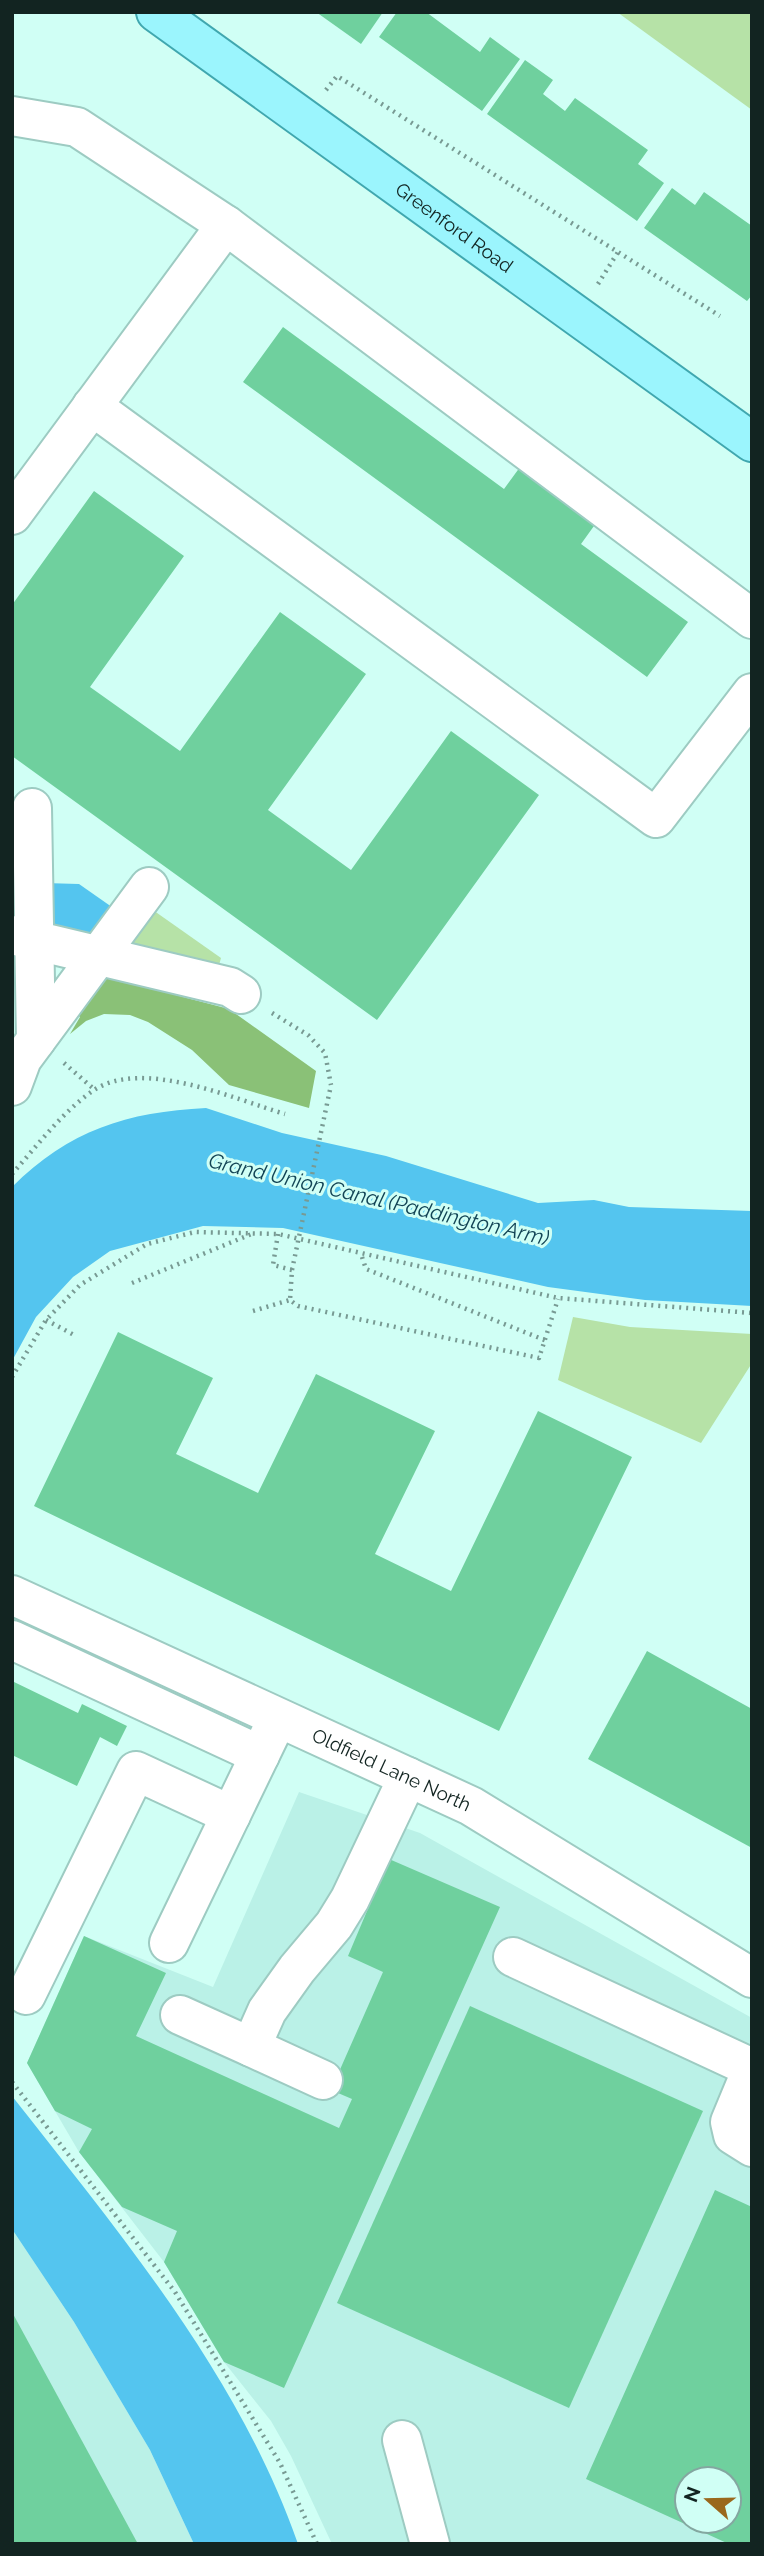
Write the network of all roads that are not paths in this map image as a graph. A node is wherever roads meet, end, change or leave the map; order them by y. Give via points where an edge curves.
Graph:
1 (156, 12) edge
2 (12, 116) edge
3 (226, 225) junction
4 (92, 405) junction
5 (752, 442) edge
6 (12, 515) edge
7 (752, 619) edge
8 (752, 693) edge
9 (32, 808) dead end
10 (149, 887) dead end
11 (24, 938) edge
12 (99, 956) junction
13 (241, 994) road end
14 (36, 1040) junction
15 (12, 1086) edge
16 (23, 1600) edge
17 (12, 1640) edge
18 (278, 1716) junction
19 (260, 1755) junction
20 (408, 1777) junction
21 (231, 1815) junction
22 (169, 1943) dead end
23 (513, 1957) dead end
24 (752, 1978) edge
25 (26, 1995) dead end
26 (180, 2015) dead end
27 (251, 2047) junction
28 (752, 2068) edge
29 (323, 2080) dead end
30 (752, 2147) edge
31 (402, 2441) dead end
32 (430, 2544) edge

1 - 5 main road, Greenford Road
2 - 3 street via 77,127
3 - 4 street
3 - 7 street
4 - 6 street
4 - 8 street via 656,818
9 - 11 street
10 - 12 street
11 - 12 street
11 - 14 street
12 - 13 street via 230,987
12 - 14 street
14 - 15 street via 22,1059
16 - 18 street, Oldfield Lane North
17 - 19 street
18 - 19 street
18 - 20 street, Oldfield Lane North
19 - 21 street
20 - 24 street, Oldfield Lane North via 471,1806
20 - 27 street via 350,1899 267,2011
21 - 22 street
21 - 25 street via 136,1771
23 - 28 street
26 - 27 street
27 - 29 street
28 - 30 street via 730,2122 733,2135
31 - 32 street

